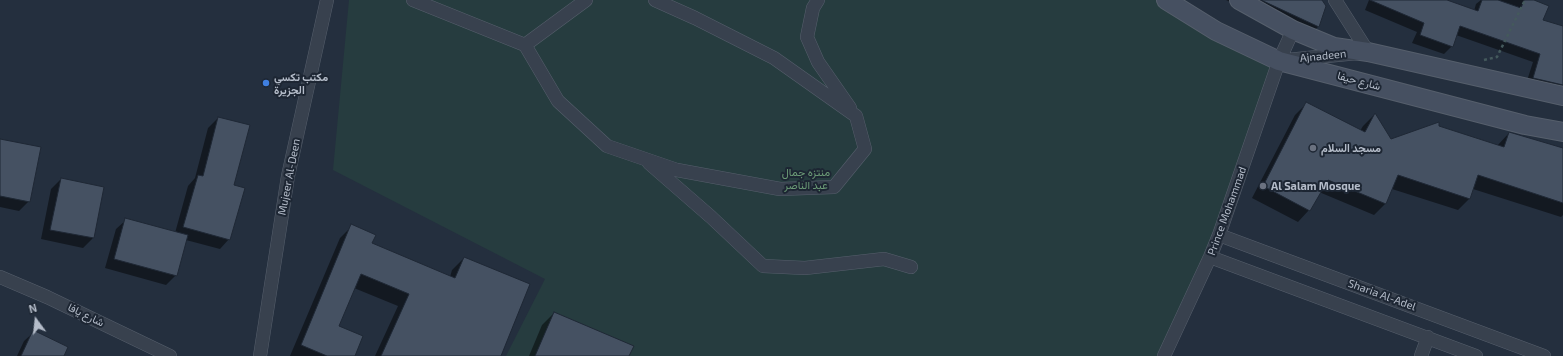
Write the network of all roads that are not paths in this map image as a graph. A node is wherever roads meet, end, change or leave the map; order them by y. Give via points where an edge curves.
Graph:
1 (327, 0) edge
2 (413, 0) edge
3 (586, 0) edge
4 (655, 0) edge
5 (818, 0) edge
6 (1166, 0) edge
7 (1238, 0) edge
8 (1335, 0) edge
9 (1293, 30) junction
10 (525, 45) junction
11 (1368, 52) junction
12 (1279, 61) junction
13 (1563, 96) edge
14 (856, 116) junction
15 (1563, 132) edge
16 (644, 159) junction
17 (1219, 235) junction
18 (1210, 257) junction
19 (912, 267) dead end
20 (0, 277) edge
21 (1428, 337) junction
22 (170, 356) edge
23 (260, 356) edge
24 (1164, 356) edge
25 (1421, 356) edge
26 (1476, 356) edge
27 (1544, 356) edge

1 - 23 street, Mujeer Al-Deen via 288,176
2 - 10 street
3 - 10 street
4 - 14 street via 774,58
5 - 14 street via 813,8 807,37 818,62
6 - 12 main road, شارع حيفا via 1216,31
7 - 9 main road
8 - 11 street
9 - 11 main road via 1334,47
9 - 12 street, Prince Mohammad
10 - 16 street via 558,101 607,146
11 - 12 street, Ajnadeen
11 - 13 main road
12 - 15 main road, شارع حيفا via 1525,125
12 - 17 street, Prince Mohammad
14 - 16 street via 865,149 834,187 780,189 678,170
16 - 19 street via 712,217 763,266 805,268 884,259
17 - 18 street, Prince Mohammad
17 - 27 street, Sharia Al-Adel
18 - 21 street
18 - 24 street, Prince Mohammad
20 - 22 street, شارع يافا
21 - 25 street
21 - 26 street

